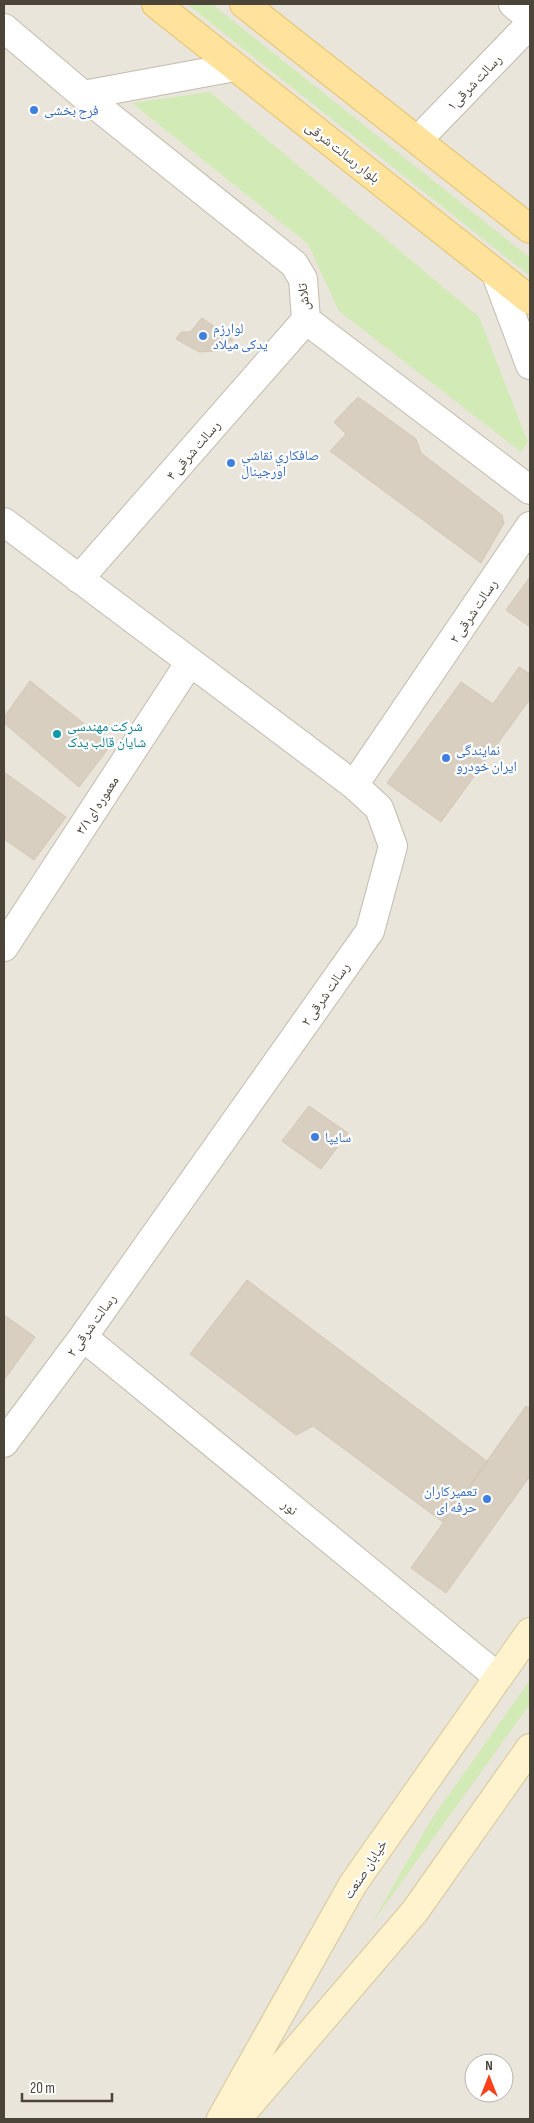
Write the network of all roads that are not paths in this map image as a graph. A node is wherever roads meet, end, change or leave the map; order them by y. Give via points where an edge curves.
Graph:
1 (156, 4) edge
2 (244, 4) edge
3 (513, 4) edge
4 (530, 18) edge
5 (530, 24) edge
6 (4, 28) edge
7 (235, 67) junction
8 (83, 95) junction
9 (418, 140) junction
10 (530, 229) edge
11 (496, 274) junction
12 (530, 300) edge
13 (306, 320) junction
14 (530, 365) edge
15 (530, 490) edge
16 (4, 522) edge
17 (530, 526) edge
18 (79, 579) junction
19 (190, 662) junction
20 (354, 785) junction
21 (4, 947) edge
22 (83, 1337) junction
23 (4, 1443) edge
24 (530, 1632) edge
25 (498, 1678) junction
26 (530, 1748) edge
27 (221, 2119) edge
28 (237, 2119) edge

1 - 7 main road, بلوار رسالت شرقی
2 - 9 main road
3 - 4 street
5 - 9 street, رسالت شرقی۱
6 - 8 street, تلاش
7 - 8 street
7 - 11 main road, بلوار رسالت شرقی
8 - 13 street, تلاش via 294,264 303,279
9 - 10 main road
11 - 12 main road, بلوار رسالت شرقی
11 - 14 street
13 - 15 street, تلاش
13 - 18 street, رسالت شرقی ۴
16 - 18 street
17 - 20 street, رسالت شرقی ۲
18 - 19 street
19 - 20 street
19 - 21 street, معموره ای۳/۱
20 - 22 street, رسالت شرقی ۲ via 379,808 393,846 370,931
22 - 23 street, رسالت شرقی ۲
22 - 25 street, نور
24 - 25 main road, خیابان صنعت
25 - 27 main road, خیابان صنعت via 353,1884
26 - 28 main road via 415,1911

